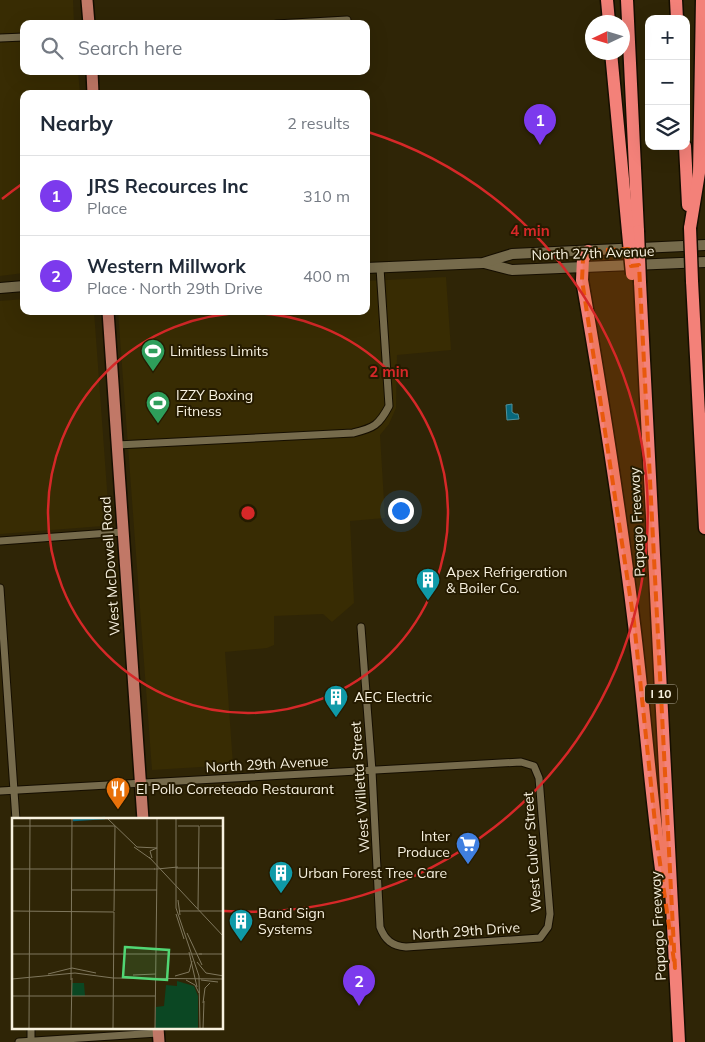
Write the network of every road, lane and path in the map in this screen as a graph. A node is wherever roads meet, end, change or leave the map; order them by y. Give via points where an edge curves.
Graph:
1 (87, 0) edge
2 (607, 0) edge
3 (627, 0) edge
4 (676, 0) edge
5 (681, 0) edge
6 (702, 0) edge
7 (608, 15) edge
8 (678, 15) edge
9 (679, 15) edge
10 (89, 20) edge
11 (20, 36) edge
12 (0, 38) edge
13 (613, 60) edge
14 (92, 75) edge
15 (93, 90) edge
16 (685, 150) edge
17 (690, 228) junction
18 (633, 231) junction
19 (705, 244) edge
20 (588, 251) junction
21 (483, 262) junction
22 (705, 262) edge
23 (370, 268) edge
24 (380, 268) junction
25 (581, 268) junction
26 (20, 286) edge
27 (0, 288) edge
28 (108, 315) edge
29 (117, 444) junction
30 (705, 528) edge
31 (123, 532) junction
32 (0, 541) edge
33 (0, 588) edge
34 (361, 627) dead end
35 (534, 766) joint
36 (372, 771) junction
37 (140, 782) junction
38 (14, 790) junction
39 (0, 791) edge
40 (16, 818) edge
41 (143, 818) edge
42 (543, 936) joint
43 (390, 943) joint
44 (675, 968) junction
45 (158, 1034) edge
46 (19, 1042) edge
47 (32, 1042) edge
48 (679, 1042) edge

1 - 10 main road
2 - 7 highway
3 - 18 highway, Papago Freeway / I 10
4 - 8 highway
5 - 9 highway
6 - 17 highway via 699,173
11 - 12 street
13 - 18 highway
14 - 15 main road
16 - 17 highway
17 - 30 highway, bridge
18 - 44 highway, Papago Freeway / I 10, bridge
19 - 20 main road, North 27th Avenue
20 - 21 main road, North 27th Avenue via 512,254
20 - 25 highway
21 - 24 main road, North 27th Avenue
21 - 25 main road, North 27th Avenue via 512,270
22 - 25 main road, North 27th Avenue
23 - 24 main road, North 27th Avenue
24 - 29 street via 389,406 373,428 353,433
25 - 44 highway via 634,622 656,842
26 - 27 main road
28 - 29 main road, West McDowell Road
29 - 31 main road, West McDowell Road
31 - 32 street
31 - 37 main road, West McDowell Road
33 - 38 street
34 - 36 street, West Willetta Street
35 - 36 street, North 29th Avenue via 521,762
35 - 42 street, West Culver Street via 539,778 550,914
36 - 37 street, North 29th Avenue
36 - 43 street, West Willetta Street via 380,927
37 - 38 street, North 29th Avenue
37 - 41 main road, West McDowell Road
38 - 39 street, North 29th Avenue
38 - 40 street
42 - 43 street, North 29th Drive via 406,947
44 - 48 highway, Papago Freeway / I 10
45 - 47 street
46 - 47 street

